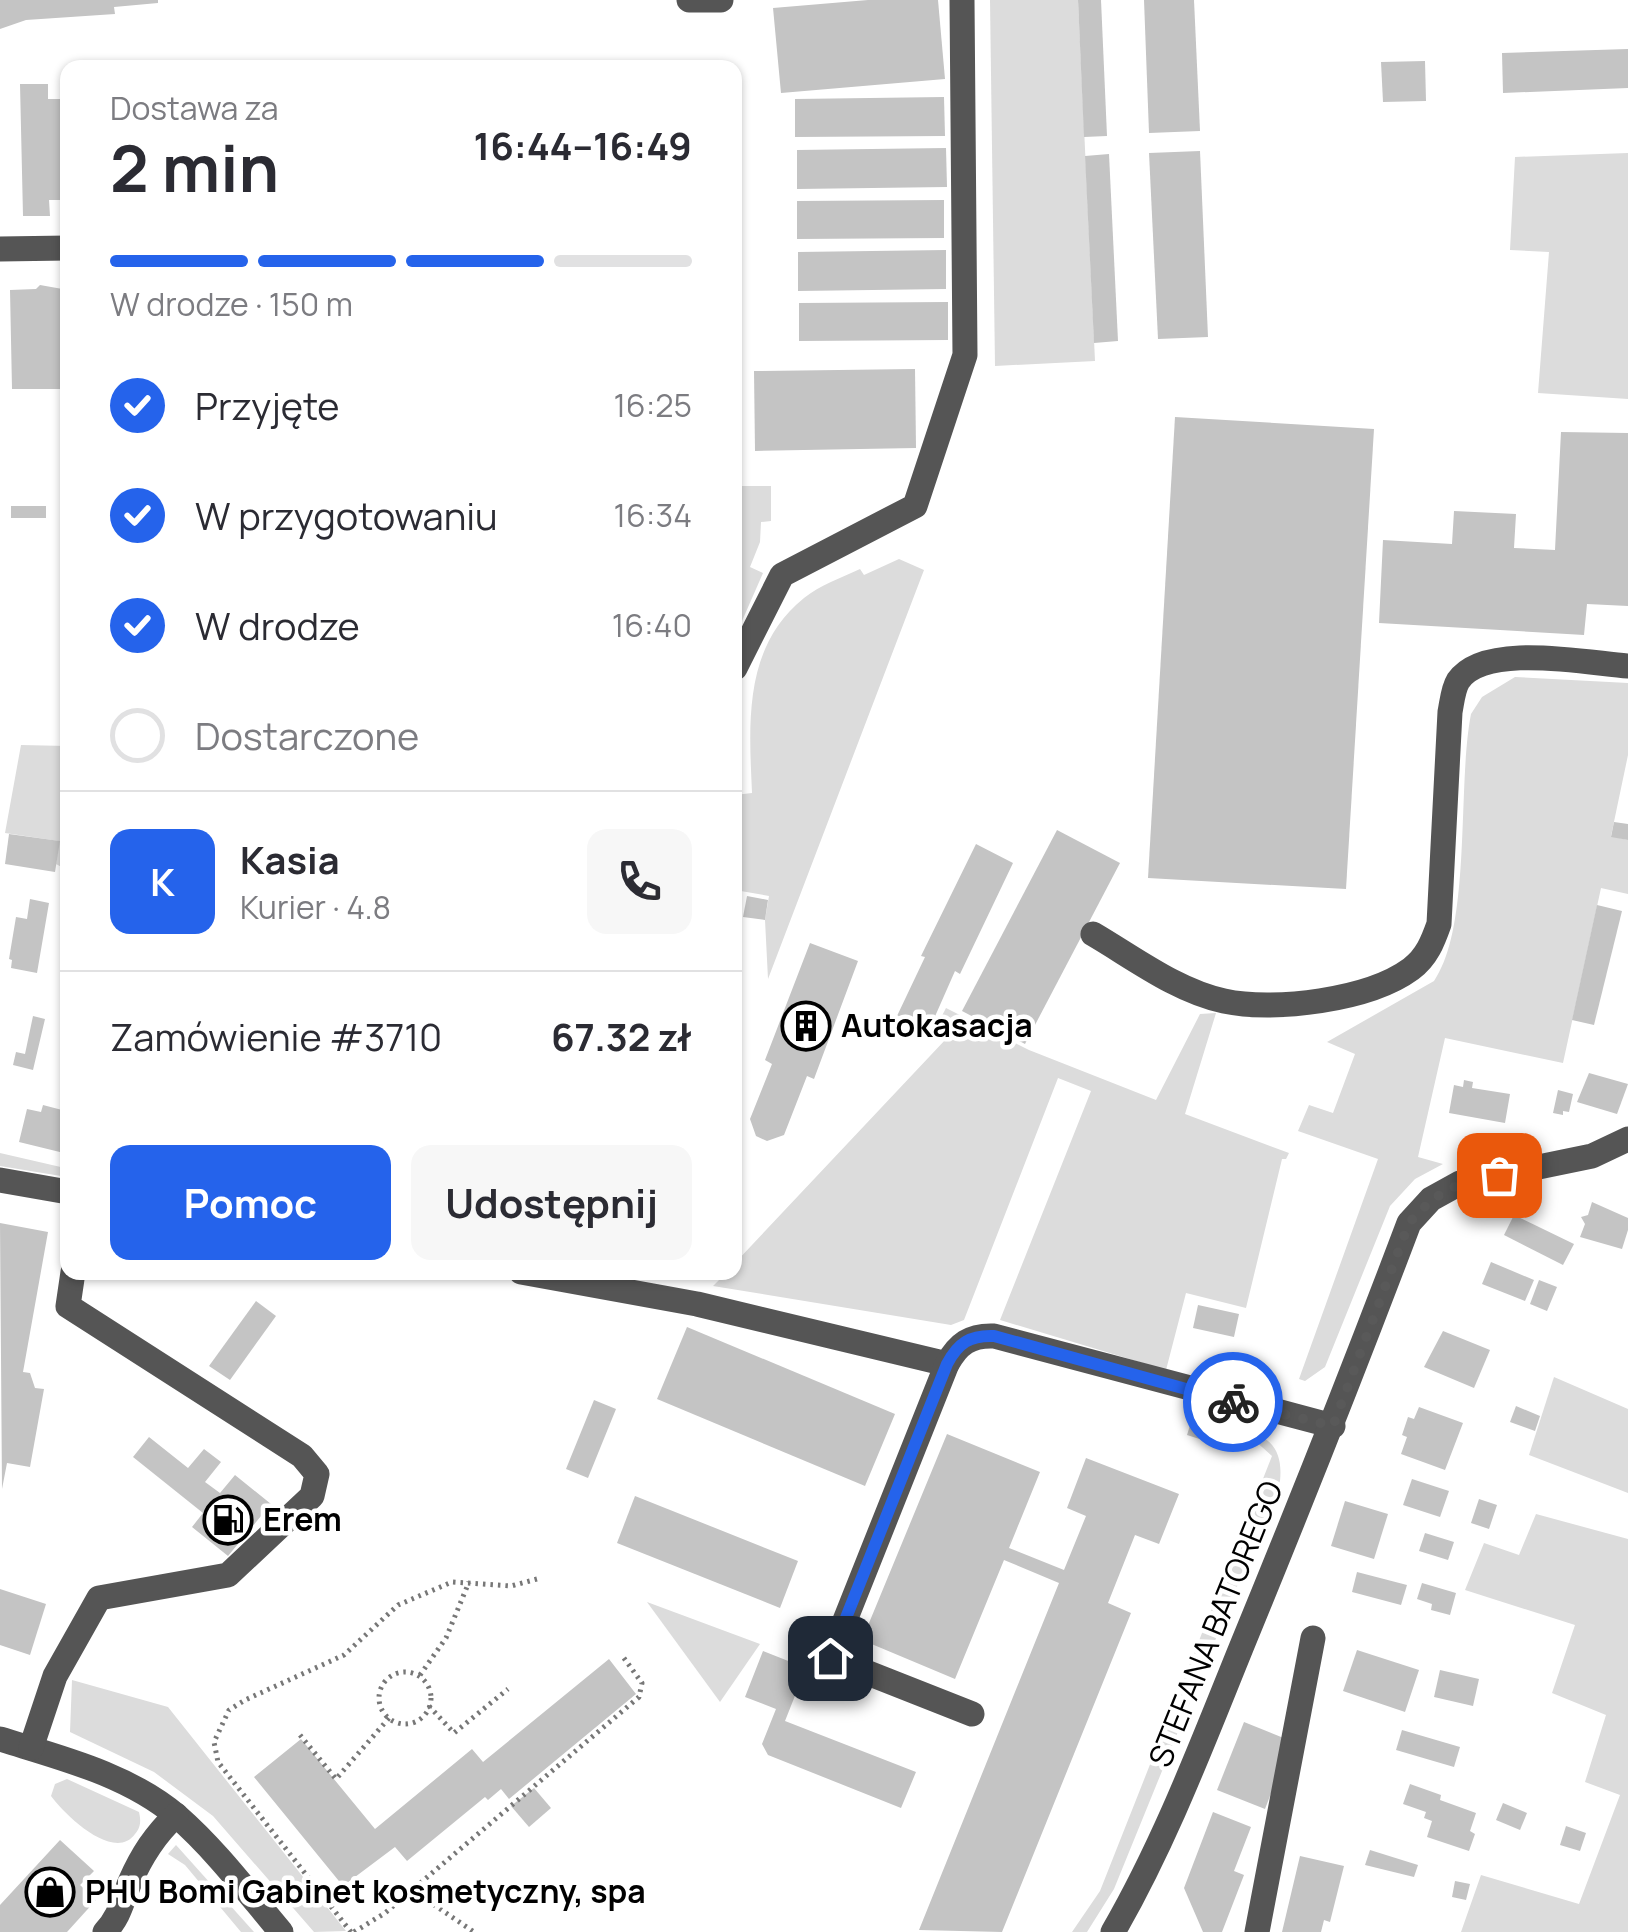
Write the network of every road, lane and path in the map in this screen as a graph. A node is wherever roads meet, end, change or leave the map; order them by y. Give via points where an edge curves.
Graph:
1 (689, 0) edge
2 (721, 0) edge
3 (962, 0) edge
4 (60, 248) edge
5 (0, 249) edge
6 (742, 654) edge
7 (1628, 666) edge
8 (1093, 934) dead end
9 (1627, 1143) edge
10 (0, 1180) edge
11 (60, 1191) edge
12 (72, 1280) edge
13 (569, 1280) edge
14 (947, 1364) junction
15 (1333, 1426) junction
16 (537, 1579) dead end
17 (469, 1582) junction
18 (1313, 1638) dead end
19 (620, 1654) dead end
20 (419, 1676) junction
21 (508, 1689) dead end
22 (430, 1706) junction
23 (972, 1714) dead end
24 (389, 1718) junction
25 (300, 1735) dead end
26 (0, 1739) edge
27 (31, 1748) junction
28 (176, 1815) junction
29 (422, 1896) dead end
30 (105, 1932) edge
31 (281, 1932) edge
32 (353, 1932) edge
33 (474, 1932) edge
34 (1113, 1932) edge
35 (1258, 1932) edge

1 - 2 street
3 - 6 street via 965,355 915,506 782,574
4 - 5 street
7 - 8 street via 1487,660 1457,682 1439,924 1431,948 1411,969 1330,1001 1224,1001 1172,981
9 - 15 street, STEFANA BATOREGO via 1460,1183 1431,1199 1409,1223
10 - 11 street
12 - 27 street via 68,1306 302,1456 317,1474 312,1496 228,1575 98,1598 55,1676
13 - 14 street
14 - 15 street via 965,1340 994,1336
14 - 23 street via 830,1658
15 - 34 street, STEFANA BATOREGO via 1186,1785
16 - 17 path via 510,1586
17 - 20 path via 446,1638
17 - 32 path via 398,1605 344,1656 245,1700 219,1725 218,1762
18 - 35 street
19 - 32 path via 642,1683 639,1698 400,1901
20 - 22 path
20 - 24 path via 402,1672 386,1680 380,1704
21 - 22 path via 454,1734
22 - 24 path via 412,1722
24 - 25 path via 336,1778
26 - 27 street
27 - 28 street via 127,1784
28 - 30 street via 150,1842 118,1918
28 - 31 street
29 - 33 path

